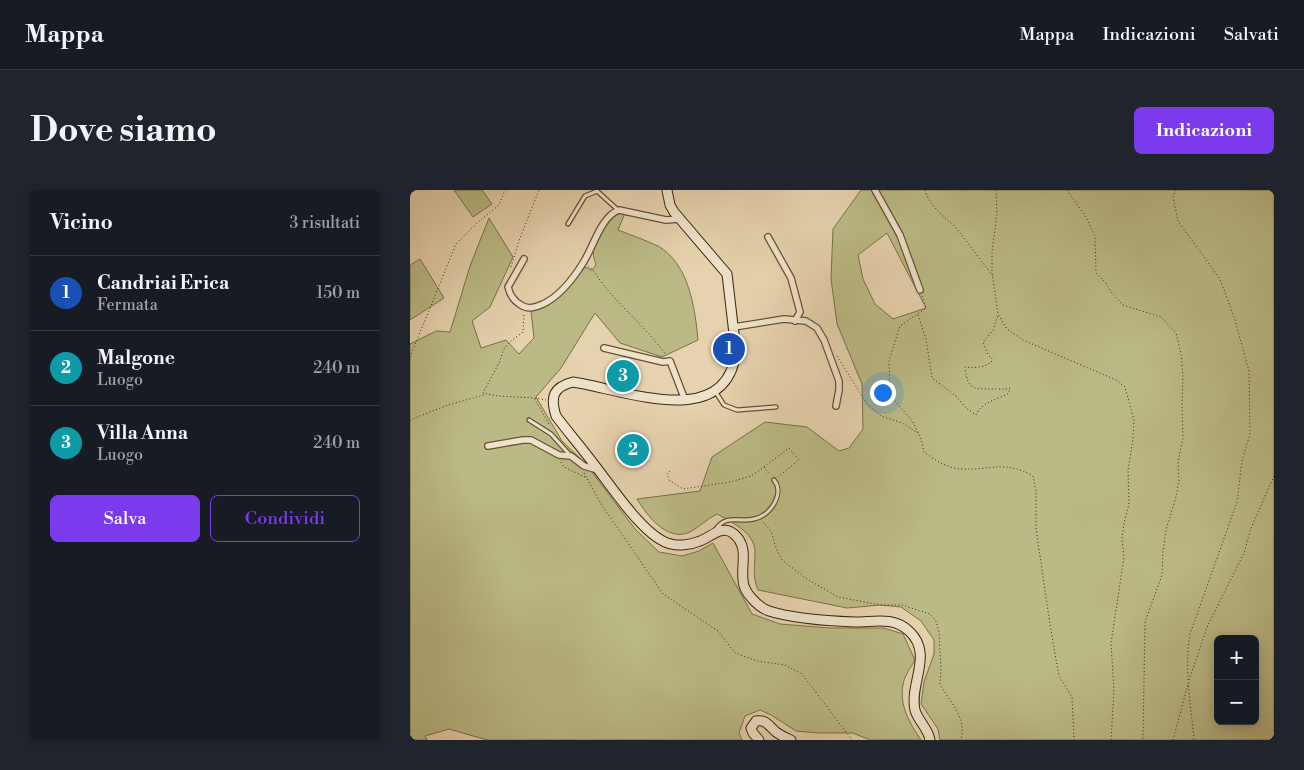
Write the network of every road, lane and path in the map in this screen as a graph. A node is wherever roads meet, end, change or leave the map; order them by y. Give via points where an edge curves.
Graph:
1 (505, 190) edge
2 (540, 190) edge
3 (667, 190) edge
4 (875, 190) edge
5 (925, 190) edge
6 (996, 190) edge
7 (1067, 190) edge
8 (1176, 190) edge
9 (619, 210) junction
10 (680, 219) junction
11 (568, 224) dead end
12 (768, 237) dead end
13 (524, 259) dead end
14 (510, 270) dead end
15 (594, 270) dead end
16 (993, 277) junction
17 (920, 290) joint
18 (525, 307) junction
19 (917, 314) junction
20 (998, 314) junction
21 (795, 321) junction
22 (734, 327) junction
23 (604, 348) dead end
24 (836, 356) dead end
25 (410, 357) edge
26 (670, 361) junction
27 (714, 390) junction
28 (484, 394) junction
29 (534, 398) junction
30 (685, 400) junction
31 (553, 401) junction
32 (836, 406) dead end
33 (776, 407) dead end
34 (410, 420) edge
35 (529, 420) dead end
36 (552, 430) dead end
37 (918, 432) junction
38 (488, 446) dead end
39 (573, 457) junction
40 (764, 467) junction
41 (598, 470) junction
42 (670, 471) dead end
43 (1274, 476) edge
44 (774, 480) junction
45 (713, 533) junction
46 (1189, 681) junction
47 (759, 740) edge
48 (791, 740) edge
49 (852, 740) edge
50 (930, 740) edge
51 (1074, 740) edge
52 (1111, 740) edge
53 (1142, 740) edge
54 (1173, 740) edge
55 (1194, 740) edge

1 - 25 path via 499,205 456,244
2 - 14 path
3 - 10 main road via 670,205
4 - 17 street via 900,235
5 - 16 path via 928,199
6 - 16 path
7 - 53 path via 1095,236 1096,273 1123,305 1160,318 1176,333 1181,354 1183,438 1178,462 1179,480 1166,530 1162,574 1146,622
8 - 46 path via 1173,197 1178,221 1220,280 1249,372 1250,434 1242,461 1237,502 1190,634
9 - 10 street via 666,220
9 - 11 lane via 597,191 585,196
9 - 18 street via 606,218 584,262 563,288 551,300 536,307
10 - 22 main road via 727,274
12 - 21 street via 791,278 800,312
13 - 18 street via 508,287 516,302
15 - 26 path via 616,301
16 - 20 path
17 - 19 path via 926,308
18 - 28 path via 523,332 504,349
19 - 20 path via 926,339 932,378 976,415 979,408 1008,394 1010,388 975,389 966,379 965,367 976,368 994,360 988,355 984,342 993,330
19 - 37 path via 900,326 889,361 890,395
20 - 52 path via 1007,329 1023,340 1116,380 1125,387 1134,420 1128,470 1129,504 1122,538 1124,556 1111,643 1114,690
21 - 22 street via 773,320
21 - 32 street via 806,322 816,328 824,340 839,381
22 - 27 main road via 735,364 728,378
23 - 26 street
24 - 37 path via 867,404 881,416 902,422
26 - 30 street
27 - 30 main road via 699,399
27 - 33 lane via 724,405 737,410
28 - 29 path
28 - 34 path
29 - 31 path
29 - 36 path
30 - 31 main road via 668,401 573,382 556,391
31 - 41 main road via 556,416
35 - 39 lane via 551,434
37 - 51 path via 924,452 940,463 962,469 1020,468 1033,476 1036,529 1059,676 1072,697
38 - 39 street via 531,440 559,455
39 - 41 street via 584,466
39 - 49 path via 663,594 718,631 735,653 757,661 785,665 802,674
40 - 42 path via 751,476 730,482 683,488 670,481 667,474
40 - 44 path
40 - 44 path via 789,448 799,460
41 - 45 main road via 650,532 663,541 691,544
43 - 46 path via 1251,528 1244,553 1208,625
44 - 45 lane via 778,497 770,509 755,519 720,522
45 - 50 main road via 732,532 740,540 744,552 742,582 752,599 766,610 794,617 855,622 886,620 910,631 918,644 922,662 915,689 915,710
46 - 54 path
46 - 55 path
47 - 48 main road via 751,728 758,720

